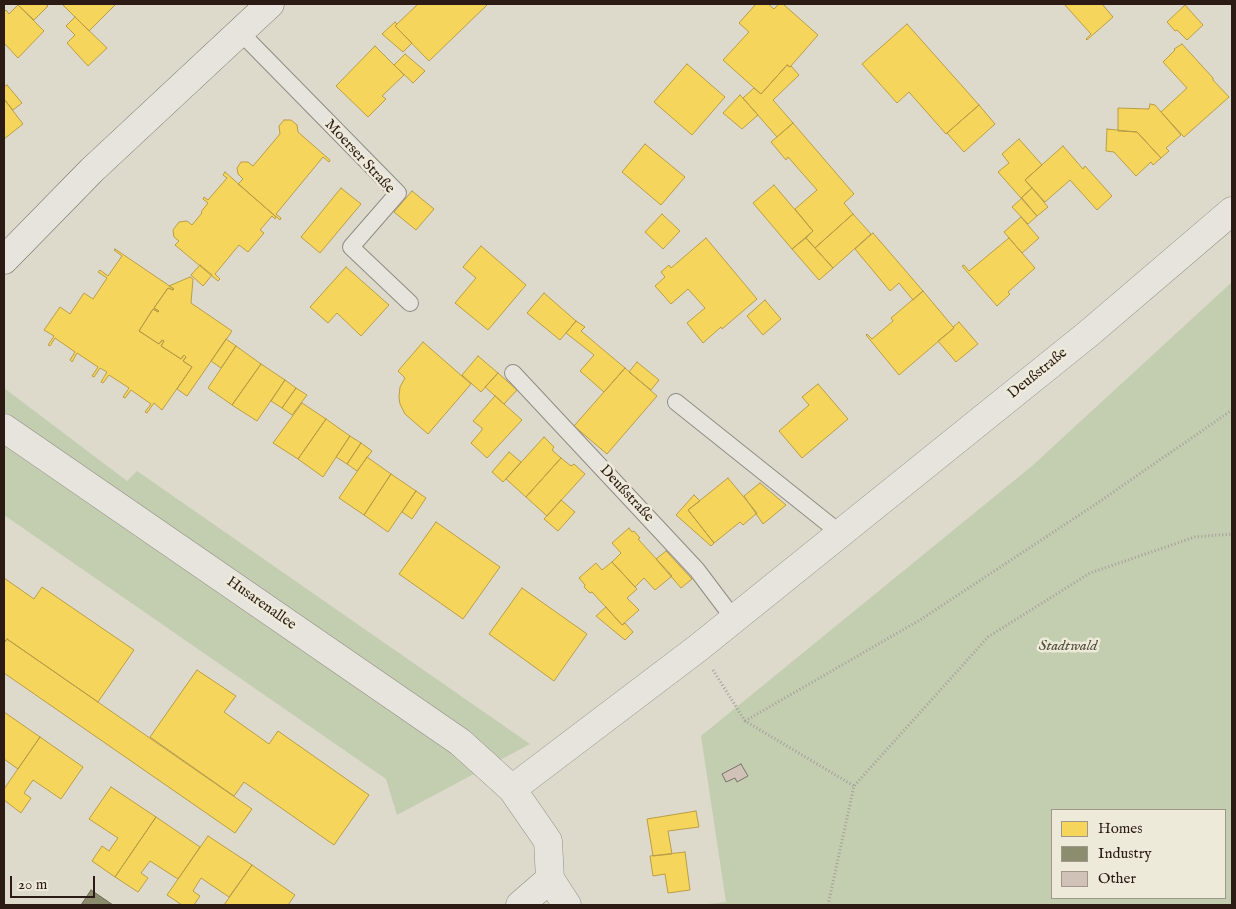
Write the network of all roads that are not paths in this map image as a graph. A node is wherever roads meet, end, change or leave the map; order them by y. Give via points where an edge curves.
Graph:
1 (270, 4) edge
2 (240, 32) junction
3 (1232, 211) edge
4 (4, 260) edge
5 (410, 303) dead end
6 (513, 373) dead end
7 (676, 402) dead end
8 (4, 428) edge
9 (840, 533) junction
10 (734, 619) junction
11 (512, 789) junction
12 (550, 879) junction
13 (520, 905) edge
14 (568, 905) edge

1 - 2 street
2 - 4 street via 92,170
2 - 5 lane, Moerser Straße via 398,193 351,247
3 - 9 street, Deußstraße via 1088,334
6 - 10 lane, Deußstraße via 697,570
7 - 9 lane
8 - 11 street, Husarenallee via 460,742
9 - 10 street, Deußstraße
10 - 11 street, Deußstraße
11 - 12 street, Husarenallee via 548,841
12 - 13 street
12 - 14 street

